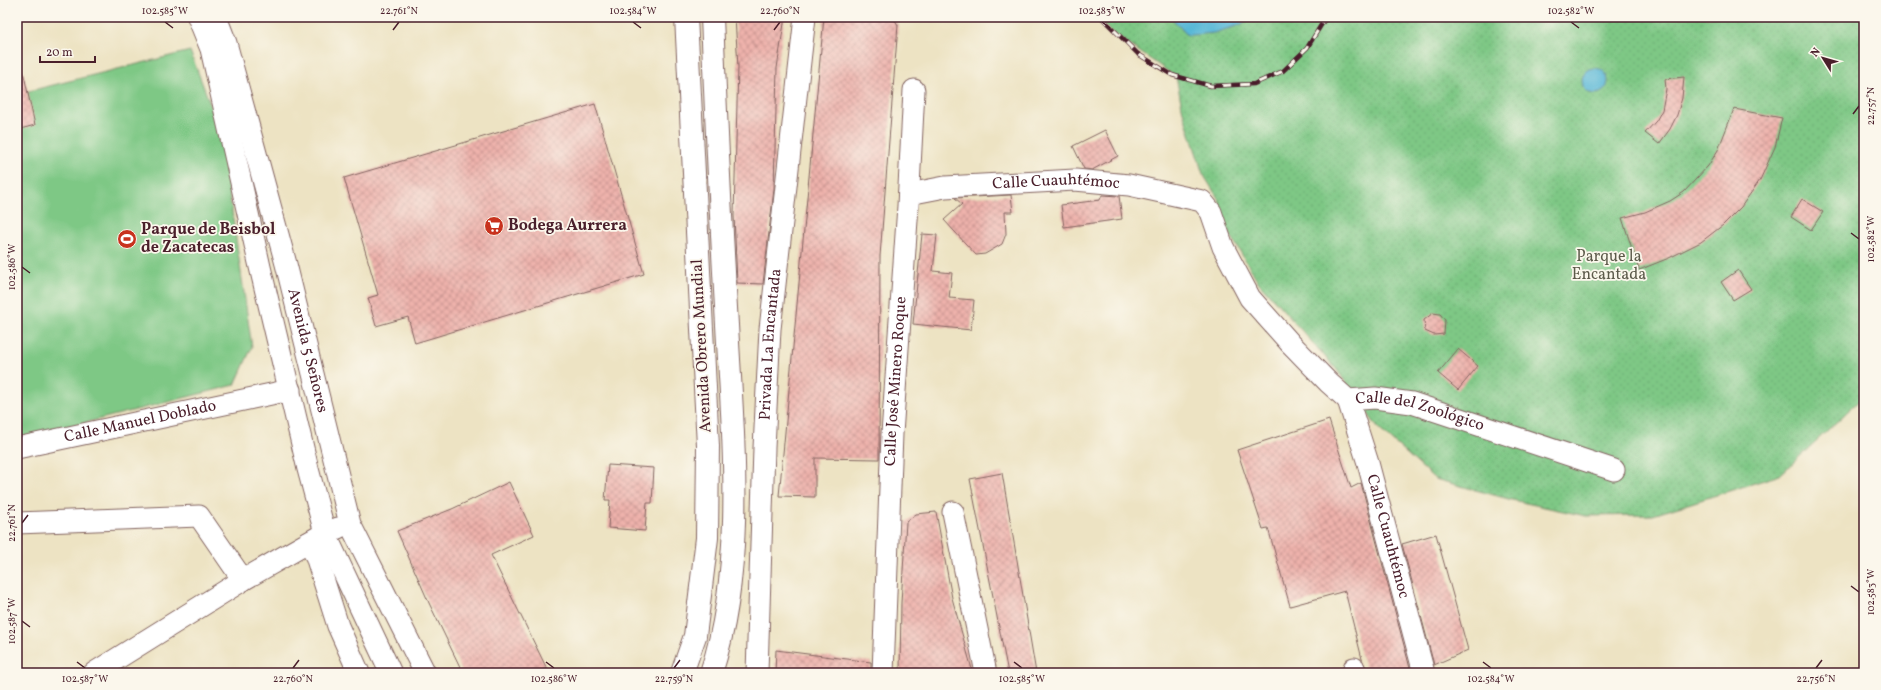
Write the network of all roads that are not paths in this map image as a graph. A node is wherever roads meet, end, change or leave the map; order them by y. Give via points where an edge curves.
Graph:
1 (686, 17) edge
2 (712, 17) edge
3 (805, 17) edge
4 (212, 19) edge
5 (914, 90) dead end
6 (909, 194) junction
7 (1202, 201) joint
8 (286, 264) junction
9 (260, 267) junction
10 (290, 390) junction
11 (1348, 400) junction
12 (17, 448) edge
13 (1614, 470) dead end
14 (953, 512) dead end
15 (17, 523) edge
16 (350, 524) junction
17 (317, 538) junction
18 (243, 580) junction
19 (94, 673) edge
20 (359, 673) edge
21 (391, 673) edge
22 (425, 673) edge
23 (682, 673) edge
24 (711, 673) edge
25 (757, 673) edge
26 (883, 673) edge
27 (986, 673) edge
28 (1424, 673) edge

1 - 23 main road, Avenida Obrero Mundial via 708,446 707,538 695,636
2 - 24 main road, Avenida Obrero Mundial via 734,470 732,561 721,644
3 - 25 street, Privada La Encantada via 770,329
4 - 8 street, Avenida 5 Señores via 226,43
4 - 9 street, Avenida 5 Señores via 211,49
5 - 6 street, Calle José Minero Roque
6 - 7 street, Calle Cuauhtémoc via 945,187 1075,180 1129,185
6 - 26 street, Calle José Minero Roque via 892,434
7 - 11 street, Calle del Zoológico via 1211,212 1223,247 1250,298 1328,383
8 - 9 street
8 - 16 street, Avenida 5 Señores
9 - 10 street, Avenida 5 Señores
10 - 12 street, Calle Manuel Doblado
10 - 17 street, Avenida 5 Señores via 308,469
11 - 13 street, Calle del Zoológico via 1375,398 1412,403
11 - 28 street, Calle Cuauhtémoc via 1368,463
14 - 27 street
15 - 18 street via 198,516
16 - 17 street
16 - 22 street, Avenida 5 Señores
17 - 18 street
17 - 20 street via 316,556 338,626
17 - 21 street, Avenida 5 Señores
18 - 19 street

